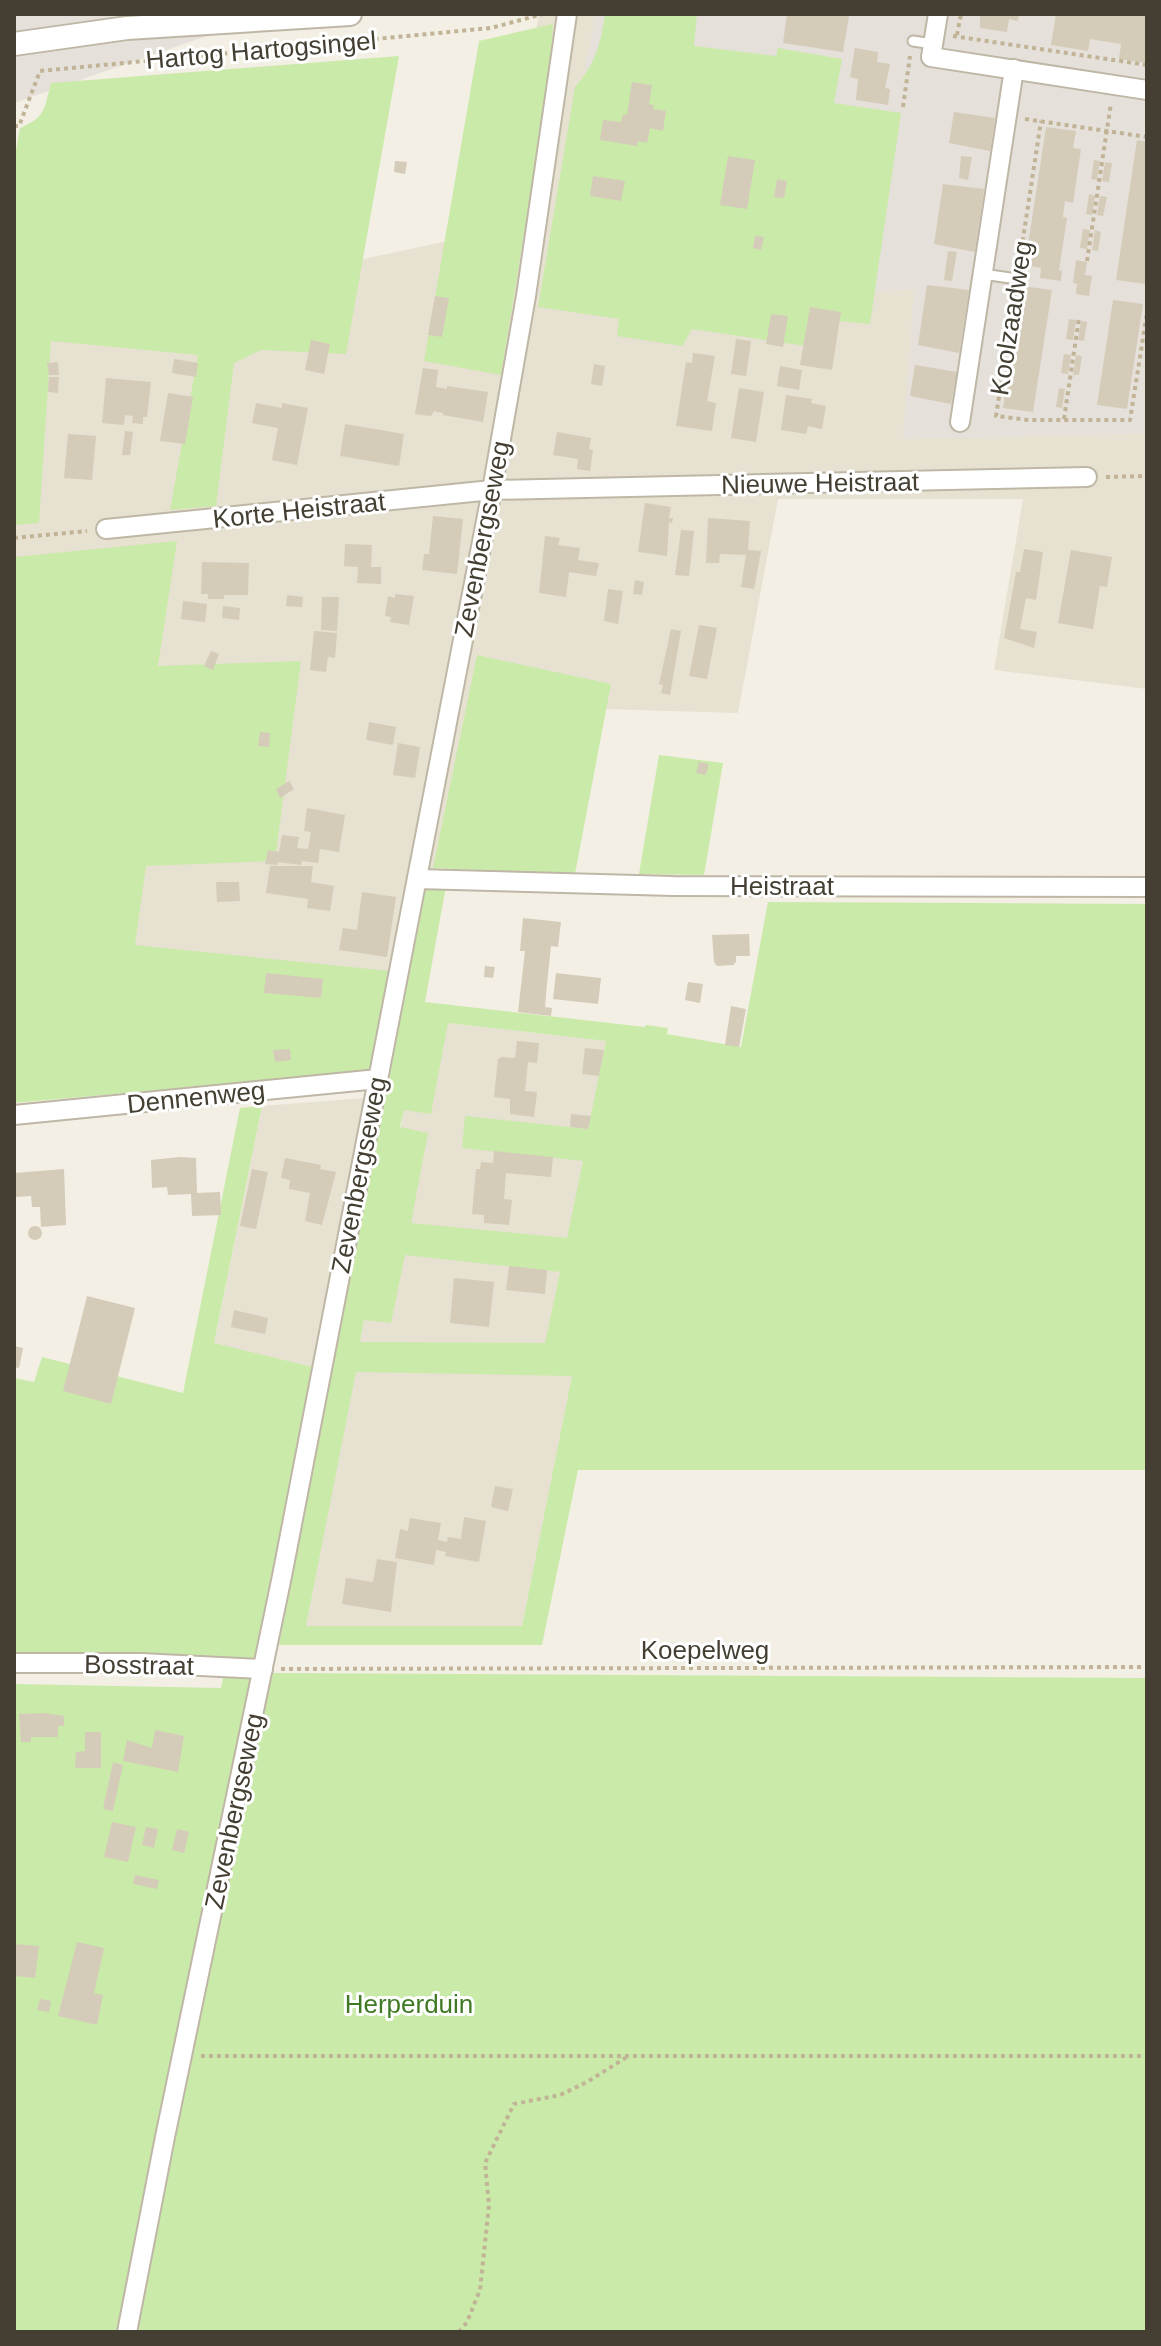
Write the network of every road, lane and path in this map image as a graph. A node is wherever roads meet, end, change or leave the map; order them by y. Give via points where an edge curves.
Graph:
1 (350, 14) edge
2 (543, 14) edge
3 (567, 14) edge
4 (938, 14) edge
5 (961, 14) edge
6 (957, 36) junction
7 (934, 39) junction
8 (913, 41) dead end
9 (14, 44) edge
10 (954, 61) junction
11 (1147, 65) edge
12 (1014, 69) junction
13 (1114, 85) junction
14 (1147, 90) edge
15 (1007, 116) junction
16 (1041, 121) junction
17 (14, 126) edge
18 (1107, 131) junction
19 (1147, 137) edge
20 (1087, 261) dead end
21 (983, 274) junction
22 (1017, 279) junction
23 (1147, 313) edge
24 (1079, 318) dead end
25 (1064, 420) junction
26 (960, 422) dead end
27 (1147, 476) edge
28 (1087, 477) joint
29 (492, 490) junction
30 (106, 529) joint
31 (14, 538) edge
32 (417, 879) junction
33 (1147, 887) edge
34 (378, 1079) junction
35 (14, 1115) edge
36 (14, 1663) edge
37 (1147, 1667) edge
38 (263, 1669) junction
39 (183, 2056) junction
40 (629, 2056) junction
41 (1147, 2056) edge
42 (127, 2332) edge
43 (459, 2332) edge

1 - 9 street, Hartog Hartogsingel via 127,28
2 - 17 path, Hartog Hartogsingel via 491,28 40,71 19,126
3 - 29 street, Zevenbergseweg
4 - 7 street
5 - 6 path
6 - 7 path
6 - 10 path
6 - 11 path
7 - 8 lane
7 - 10 street via 931,57
10 - 12 street
12 - 13 street
12 - 15 street, Koolzaadweg
13 - 14 street
13 - 18 path
15 - 16 path
15 - 21 street, Koolzaadweg
16 - 18 path
16 - 22 path, Koolzaadweg
18 - 19 path
18 - 20 path
21 - 22 lane
21 - 26 street, Koolzaadweg
22 - 25 path, Koolzaadweg via 996,416
23 - 25 path, Koolzaadweg via 1130,420
24 - 25 path
27 - 28 path
28 - 29 street, Nieuwe Heistraat
29 - 30 street, Korte Heistraat
29 - 32 street, Zevenbergseweg
30 - 31 path
32 - 33 street, Heistraat via 673,886
32 - 34 street, Zevenbergseweg
34 - 35 street, Dennenweg
34 - 38 street, Zevenbergseweg
36 - 38 street, Bosstraat
37 - 38 path, Koepelweg
38 - 39 street, Zevenbergseweg
39 - 40 path
39 - 42 street, Zevenbergseweg
40 - 41 path
40 - 43 path via 560,2095 514,2104 485,2163 489,2205 480,2290

